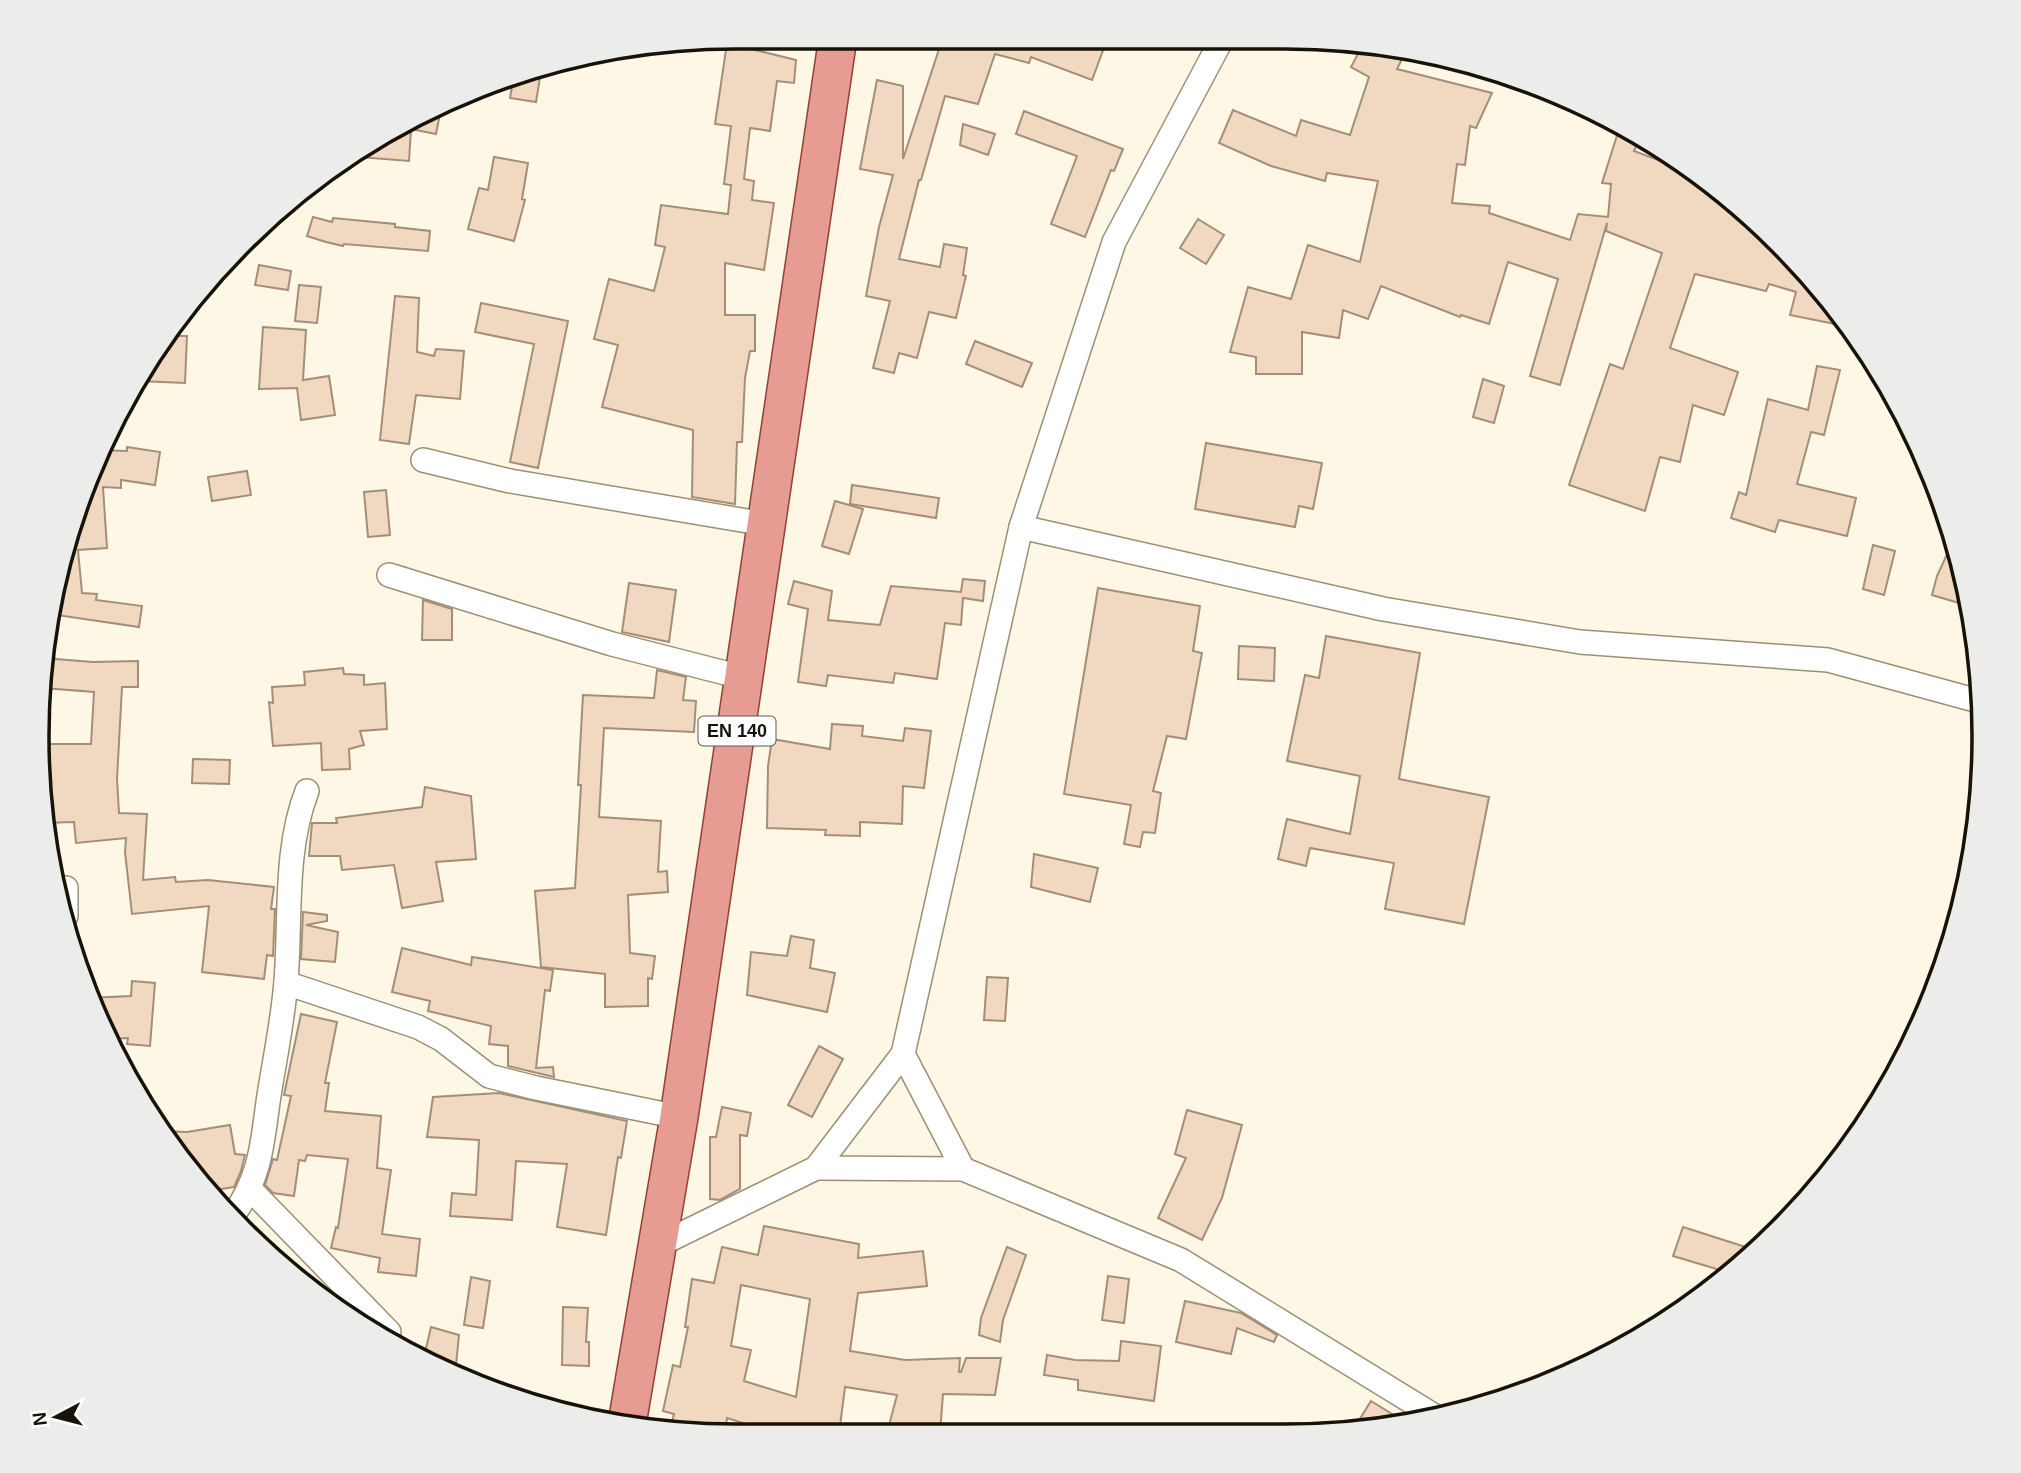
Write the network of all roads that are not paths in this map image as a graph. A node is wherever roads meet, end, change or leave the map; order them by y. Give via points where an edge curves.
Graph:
1 (836, 49) edge
2 (1217, 49) edge
3 (423, 460) dead end
4 (765, 524) junction
5 (1021, 527) junction
6 (389, 575) dead end
7 (745, 678) junction
8 (1971, 699) edge
9 (307, 791) dead end
10 (286, 983) junction
11 (903, 1054) junction
12 (679, 1117) junction
13 (816, 1168) junction
14 (963, 1169) junction
15 (250, 1189) junction
16 (237, 1209) edge
17 (659, 1245) junction
18 (383, 1325) edge
19 (1424, 1410) edge
20 (629, 1415) edge

1 - 4 main road, EN 140
2 - 5 street via 1114,242
3 - 4 street via 510,481
4 - 7 main road, EN 140
5 - 8 street via 1383,609 1580,642 1828,660
5 - 11 street
6 - 7 street via 612,644
7 - 12 main road, EN 140
9 - 10 street via 299,812 293,862
10 - 12 street via 418,1027 489,1076
10 - 15 street via 260,1155
11 - 13 street
11 - 14 street
12 - 17 main road, EN 140
13 - 14 street
13 - 17 street
14 - 19 street via 1181,1260
15 - 16 street
15 - 18 street
17 - 20 main road, EN 140

